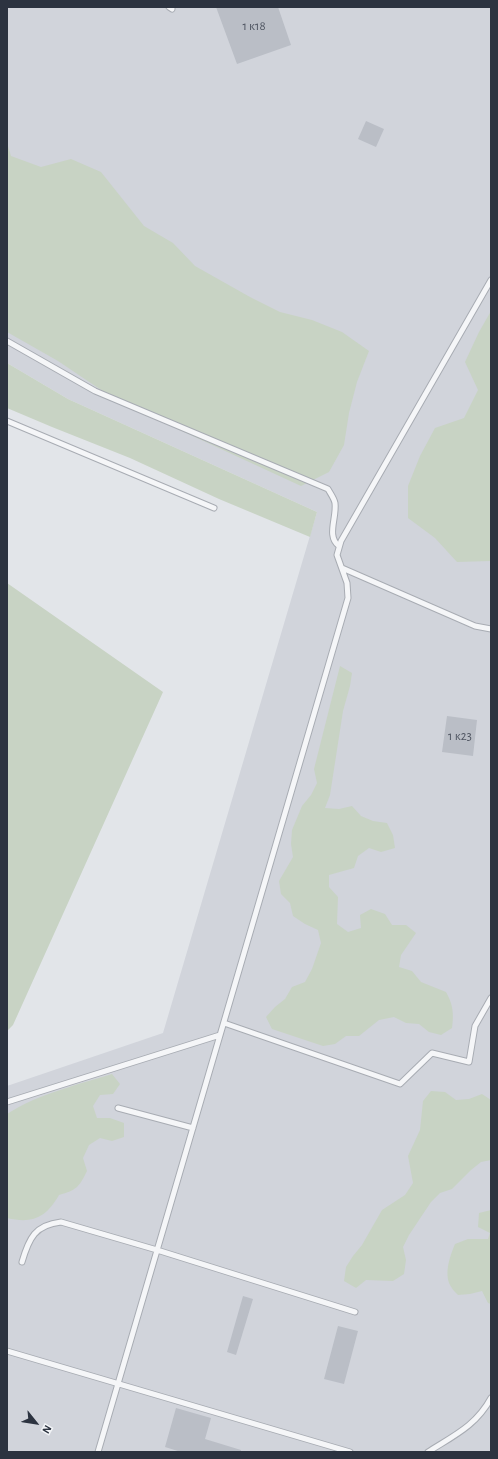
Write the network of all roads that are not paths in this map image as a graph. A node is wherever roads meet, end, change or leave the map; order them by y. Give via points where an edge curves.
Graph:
1 (168, 7) edge
2 (172, 7) edge
3 (491, 280) edge
4 (7, 341) edge
5 (7, 422) edge
6 (214, 508) dead end
7 (339, 546) junction
8 (342, 568) junction
9 (491, 629) edge
10 (491, 998) edge
11 (224, 1023) junction
12 (220, 1035) junction
13 (7, 1102) edge
14 (118, 1108) dead end
15 (193, 1128) junction
16 (157, 1250) junction
17 (22, 1262) dead end
18 (356, 1312) dead end
19 (7, 1351) edge
20 (118, 1384) junction
21 (491, 1398) edge
22 (98, 1452) edge
23 (350, 1452) edge
24 (428, 1452) edge

1 - 2 lane
3 - 7 lane
4 - 7 lane via 95,391 328,488 335,501 332,535
5 - 6 lane
7 - 8 lane via 337,555
8 - 9 lane via 475,626
8 - 11 lane via 348,598
10 - 11 lane via 475,1026 468,1062 432,1053 400,1084
11 - 12 lane
12 - 13 lane
12 - 15 lane
14 - 15 lane
15 - 16 lane
16 - 17 lane via 61,1222 38,1229 26,1247
16 - 18 lane
16 - 20 lane
19 - 20 lane
20 - 22 lane
20 - 23 lane
21 - 24 lane via 475,1420

